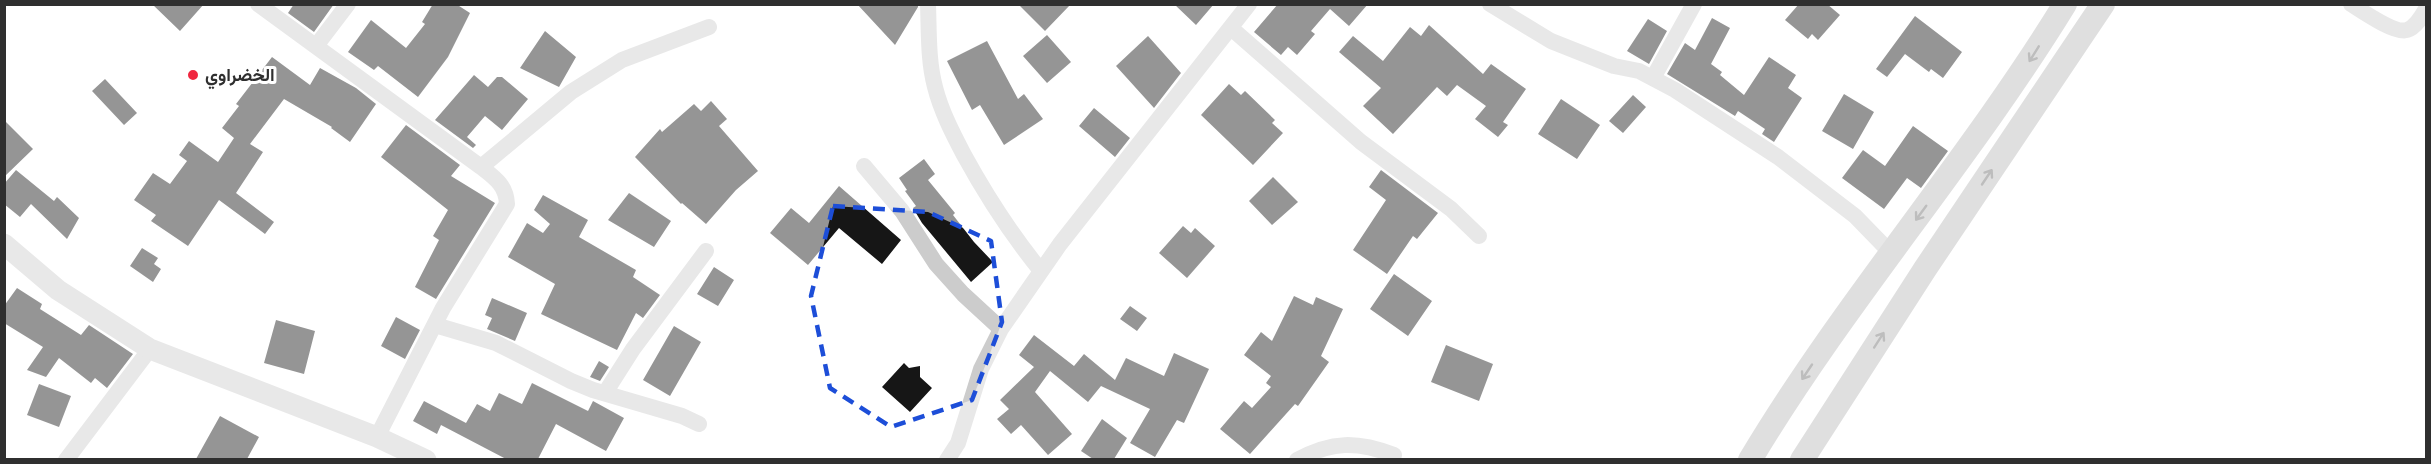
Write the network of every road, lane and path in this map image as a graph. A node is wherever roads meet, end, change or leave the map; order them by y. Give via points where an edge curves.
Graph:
1 (258, 4) edge
2 (348, 4) edge
3 (928, 4) edge
4 (1249, 4) edge
5 (1490, 4) edge
6 (1694, 4) edge
7 (2065, 4) edge
8 (2103, 4) edge
9 (2351, 4) edge
10 (2427, 9) edge
11 (709, 27) dead end
12 (1231, 28) junction
13 (316, 46) junction
14 (1653, 78) junction
15 (864, 166) dead end
16 (481, 167) junction
17 (1479, 236) dead end
18 (4, 244) edge
19 (706, 251) dead end
20 (1891, 253) junction
21 (1041, 271) junction
22 (435, 325) junction
23 (1001, 329) junction
24 (150, 349) junction
25 (605, 393) junction
26 (699, 424) dead end
27 (377, 437) junction
28 (1394, 455) dead end
29 (66, 459) edge
30 (426, 459) edge
31 (947, 459) edge
32 (1297, 459) edge
33 (1750, 459) edge
34 (1802, 459) edge

1 - 13 street
2 - 13 street
3 - 21 street via 934,86 942,109 988,199
4 - 12 street
5 - 14 street via 1551,41
6 - 14 street
7 -> 20 main road via 2023,71
34 -> 8 main road
9 - 10 street via 2396,30 2406,31
11 - 16 street via 622,60 571,92
12 - 17 street via 1361,142 1451,209
12 - 21 street
13 - 16 street
14 - 20 street via 1778,157 1855,216
15 - 23 street via 903,211 936,264
16 - 22 street via 502,184 507,204
18 - 24 street via 58,290
19 - 25 street
20 -> 33 main road
21 - 23 street
22 - 25 street via 496,343 571,381
22 - 27 street
23 - 31 street via 981,369 958,443
24 - 27 street
24 - 29 street
25 - 26 street
27 - 30 street
28 - 32 street via 1347,444

